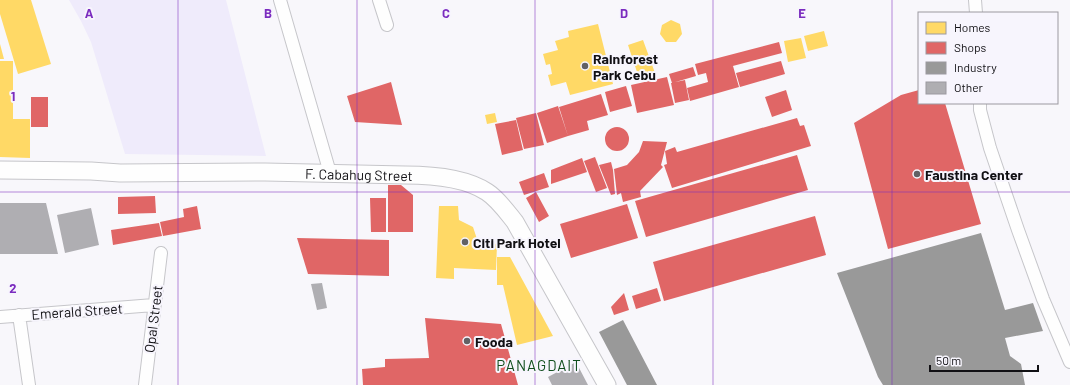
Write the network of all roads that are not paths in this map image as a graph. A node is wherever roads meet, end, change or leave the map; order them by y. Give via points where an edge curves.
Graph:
1 (280, 0) edge
2 (379, 0) edge
3 (975, 0) edge
4 (976, 12) edge
5 (387, 25) dead end
6 (980, 104) edge
7 (0, 170) edge
8 (330, 173) junction
9 (160, 253) dead end
10 (154, 305) junction
11 (19, 315) junction
12 (0, 317) edge
13 (1070, 362) edge
14 (28, 385) edge
15 (145, 385) edge
16 (607, 385) edge

1 - 8 street
2 - 5 street
3 - 4 street
6 - 13 street via 990,148 1042,299
7 - 8 main road, F. Cabahug Street
8 - 16 main road, F. Cabahug Street via 422,176 464,182 487,192 515,222
9 - 10 street, Opal Street
10 - 11 street, Emerald Street
10 - 15 street, Opal Street
11 - 12 street, Emerald Street
11 - 14 street

